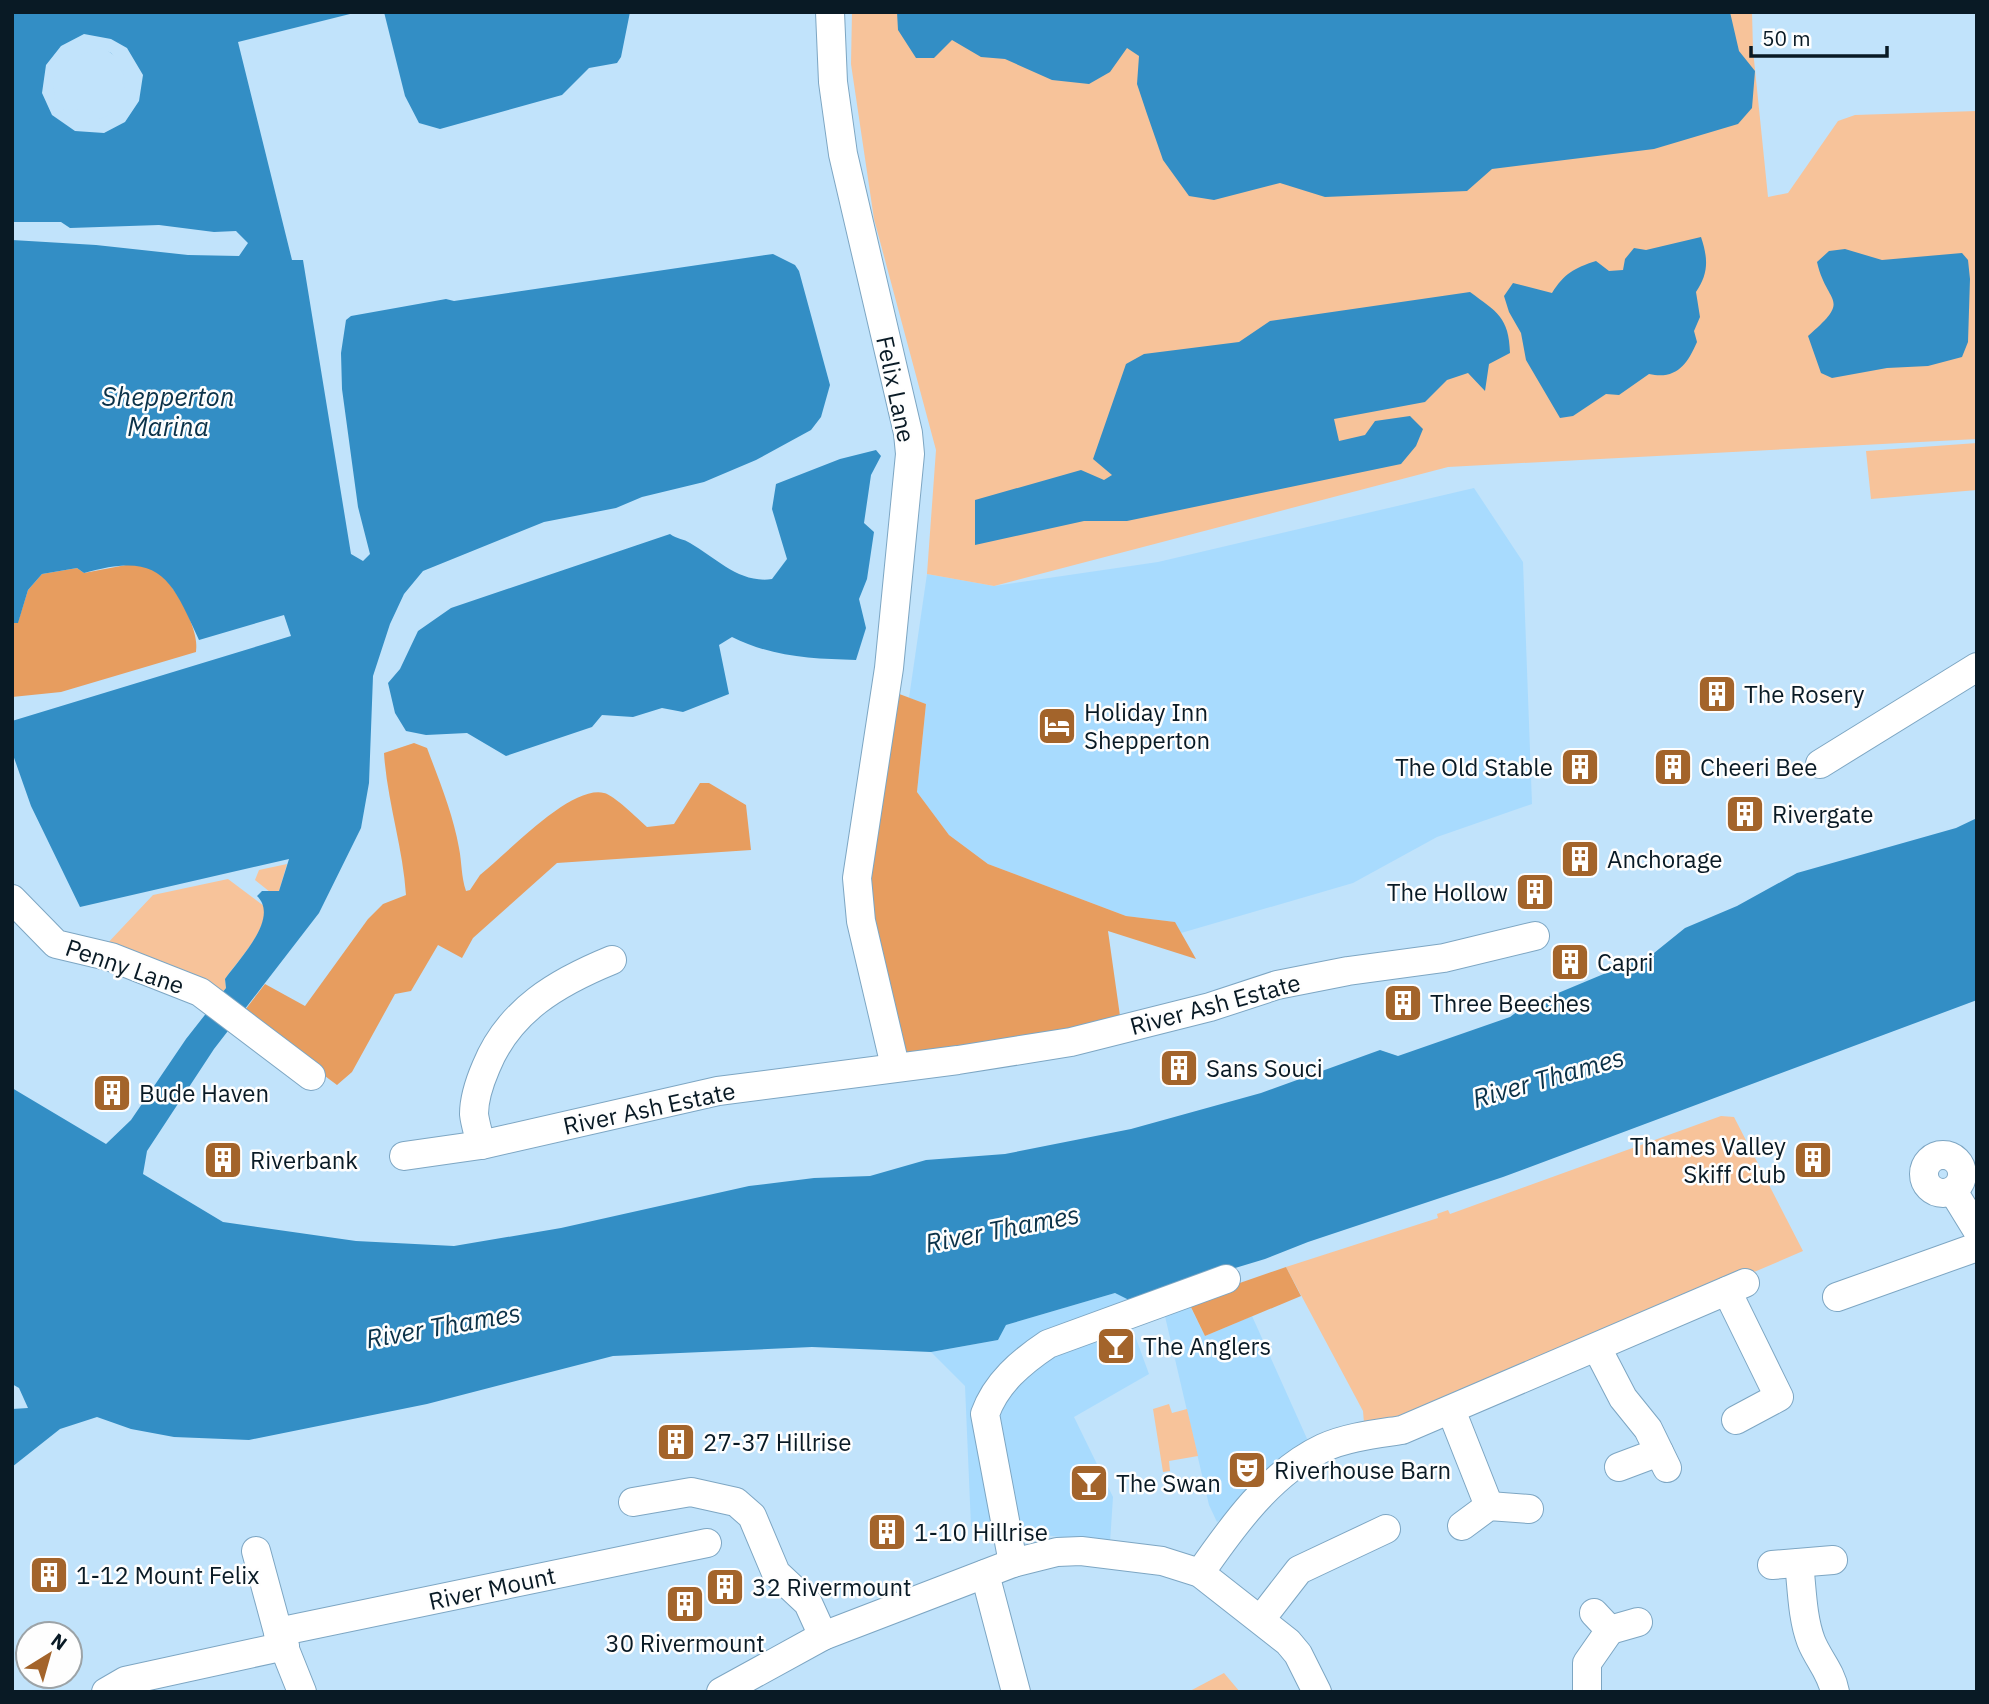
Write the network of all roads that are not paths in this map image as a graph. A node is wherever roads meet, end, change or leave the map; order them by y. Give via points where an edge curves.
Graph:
1 (830, 12) edge
2 (1977, 667) edge
3 (1820, 764) dead end
4 (12, 899) edge
5 (1535, 936) dead end
6 (612, 960) dead end
7 (895, 1066) junction
8 (311, 1076) dead end
9 (481, 1146) junction
10 (404, 1156) dead end
11 (1953, 1191) dead end
12 (1977, 1230) edge
13 (1977, 1247) edge
14 (1226, 1279) dead end
15 (1837, 1297) dead end
16 (1597, 1348) junction
17 (1451, 1410) junction
18 (1736, 1420) dead end
19 (1619, 1467) dead end
20 (633, 1502) dead end
21 (1489, 1506) junction
22 (1529, 1509) dead end
23 (1462, 1525) dead end
24 (1385, 1529) dead end
25 (707, 1543) dead end
26 (256, 1551) dead end
27 (1833, 1560) dead end
28 (1013, 1563) junction
29 (1200, 1573) junction
30 (985, 1574) junction
31 (1261, 1619) junction
32 (1638, 1622) dead end
33 (823, 1636) junction
34 (281, 1639) junction
35 (115, 1686) edge
36 (302, 1692) edge
37 (721, 1692) edge
38 (1016, 1692) edge
39 (1317, 1692) edge
40 (1587, 1692) edge
41 (1835, 1692) edge

1 - 7 street, Felix Lane via 843,154 910,454 889,668 858,878 861,921
2 - 3 street
4 - 8 street, Penny Lane via 57,944 111,957 200,992
5 - 7 street, River Ash Estate via 1444,958 1277,985 1071,1042
6 - 9 street via 555,986 508,1026 480,1082 474,1112
7 - 9 street, River Ash Estate via 718,1091
9 - 10 street, River Ash Estate
11 - 12 street
13 - 15 street
14 - 28 street via 1058,1340 1029,1356 993,1393 985,1414
16 - 17 street
16 - 18 street via 1736,1287 1779,1397
16 - 19 street via 1663,1460
17 - 21 street
17 - 29 street via 1402,1430 1323,1448 1297,1464 1232,1527
20 - 33 street via 691,1492 736,1502 752,1516 776,1573 808,1603
21 - 22 street
21 - 23 street
24 - 31 street via 1299,1570
25 - 34 street, River Mount
26 - 34 street
27 - 41 street via 1785,1564 1812,1645 1828,1667
28 - 29 street via 1080,1551 1162,1561
28 - 30 street
29 - 31 street
30 - 33 street
30 - 38 street
31 - 39 street via 1298,1654
32 - 40 street via 1602,1622 1587,1663
33 - 37 street
34 - 35 street, River Mount
34 - 36 street

